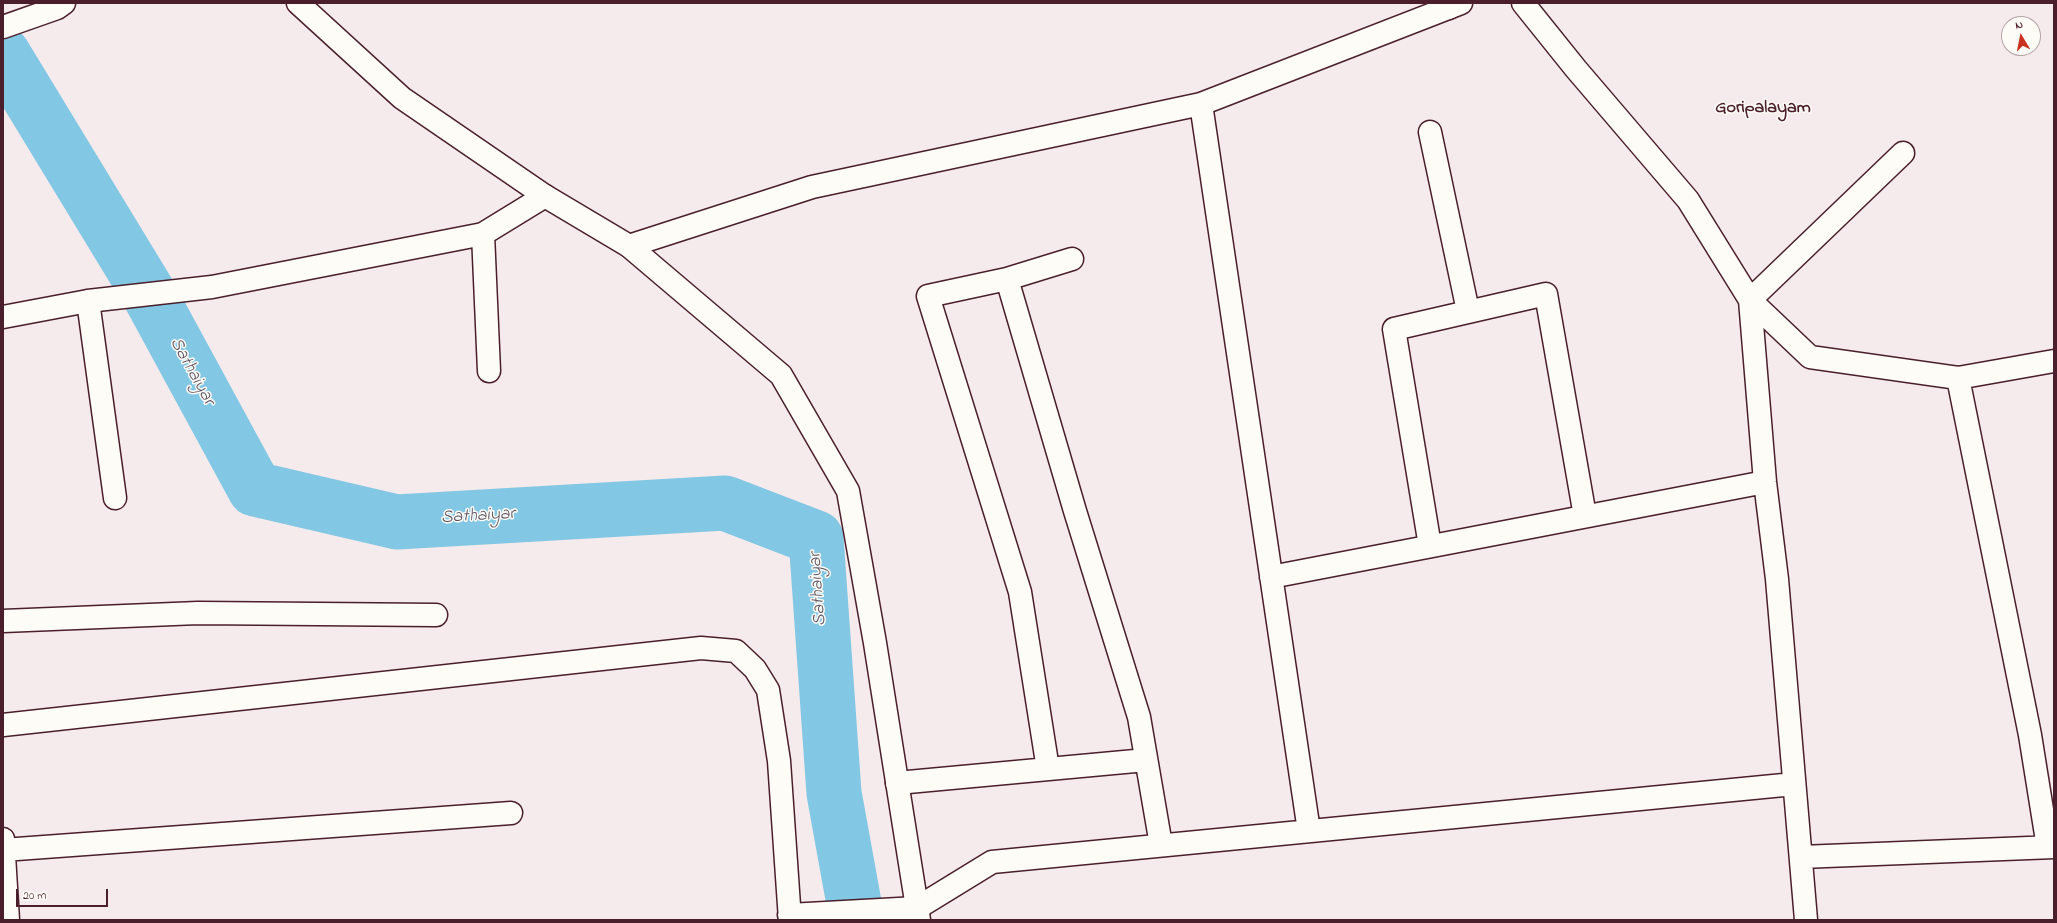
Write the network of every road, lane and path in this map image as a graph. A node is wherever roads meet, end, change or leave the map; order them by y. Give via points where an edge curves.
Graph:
1 (298, 3) edge
2 (1523, 3) edge
3 (61, 5) edge
4 (1452, 5) edge
5 (3, 27) edge
6 (1201, 104) junction
7 (1430, 132) dead end
8 (1903, 153) dead end
9 (545, 196) junction
10 (483, 234) junction
11 (629, 246) junction
12 (1072, 259) dead end
13 (1007, 279) junction
14 (1750, 300) junction
15 (88, 301) junction
16 (1468, 312) junction
17 (3, 317) edge
18 (2054, 361) edge
19 (489, 370) dead end
20 (1958, 378) junction
21 (1765, 482) junction
22 (115, 498) dead end
23 (1585, 516) junction
24 (1430, 546) junction
25 (1271, 577) junction
26 (436, 615) dead end
27 (3, 621) edge
28 (3, 725) edge
29 (1146, 760) junction
30 (1048, 769) junction
31 (897, 783) junction
32 (1794, 784) junction
33 (512, 812) dead end
34 (1309, 831) junction
35 (1161, 845) junction
36 (3, 847) edge
37 (2051, 847) edge
38 (1801, 857) junction
39 (918, 914) edge
40 (790, 917) edge
41 (8, 920) edge
42 (1806, 920) edge

1 - 9 street via 402,98
2 - 14 street via 1688,200
3 - 5 street
4 - 6 street
6 - 11 street via 812,187
6 - 25 street
7 - 16 street
8 - 14 street
9 - 10 street
9 - 11 street
10 - 15 street via 212,287
10 - 19 street
11 - 31 street via 781,375 848,491
12 - 13 street
13 - 29 street via 1139,717
13 - 30 street via 928,296 1020,592
14 - 20 street via 1810,357
14 - 21 street
15 - 17 street
15 - 22 street
16 - 23 street via 1546,294
16 - 24 street via 1394,329
18 - 20 street
20 - 37 street
21 - 23 street
21 - 32 street via 1777,579
23 - 24 street
24 - 25 street
25 - 34 street
26 - 27 street via 198,613
28 - 40 street via 701,648 736,651 755,669 768,690 778,761
29 - 30 street
29 - 35 street
30 - 31 street
31 - 39 street
32 - 34 street
32 - 38 street
33 - 36 street
34 - 35 street
35 - 39 street via 992,862
36 - 41 street
37 - 38 street
38 - 42 street
39 - 40 street

